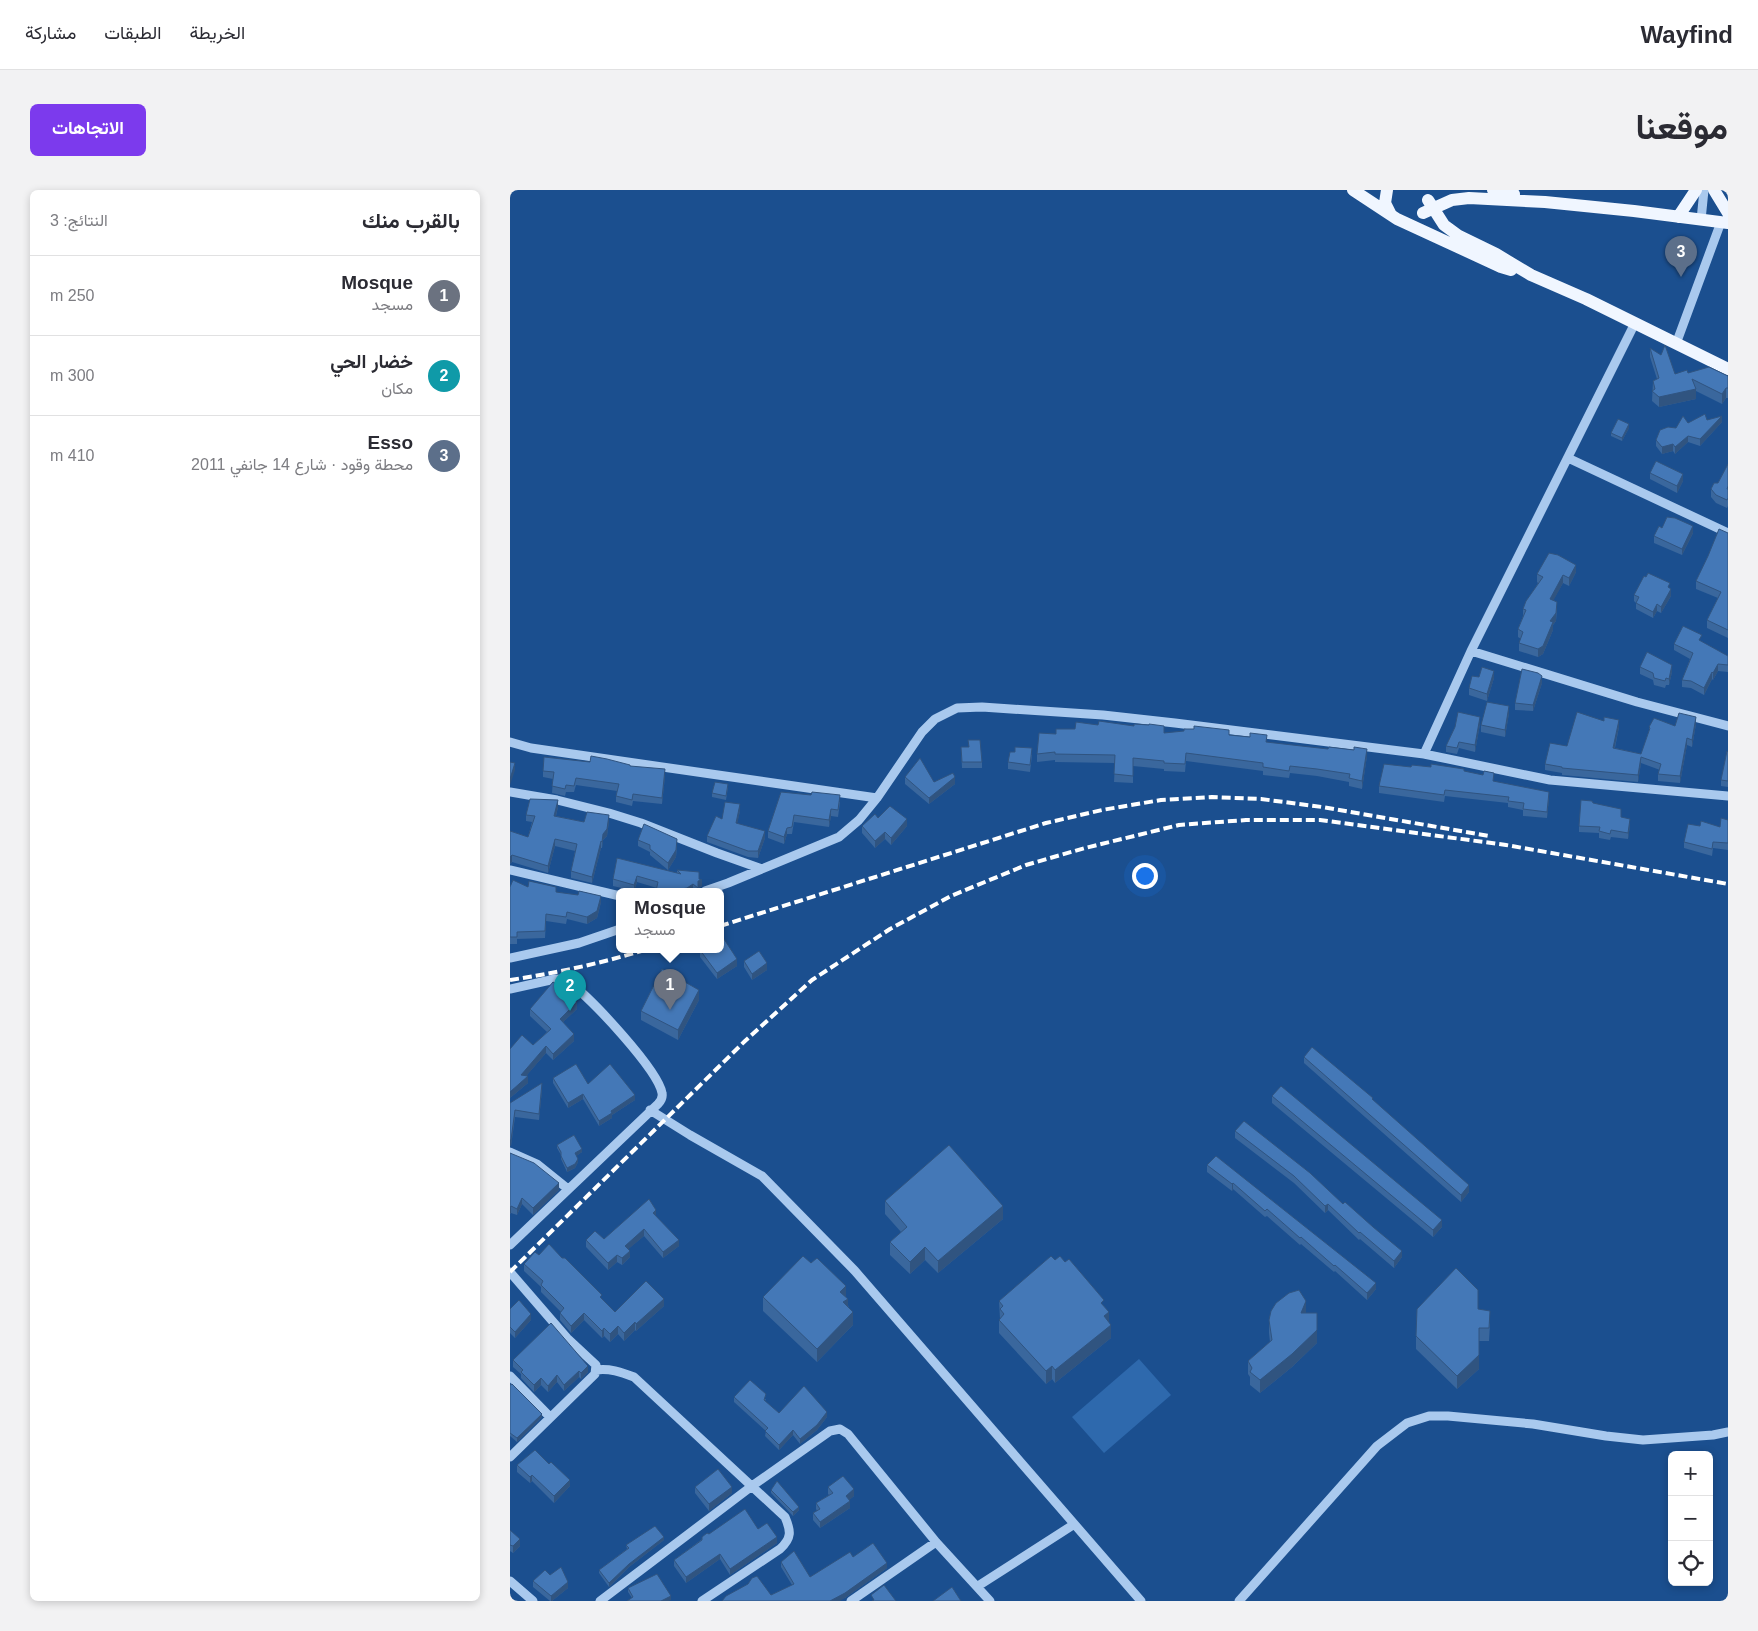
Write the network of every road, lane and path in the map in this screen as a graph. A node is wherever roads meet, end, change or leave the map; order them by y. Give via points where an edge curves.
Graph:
1 (1353, 190) edge
2 (1387, 190) edge
3 (1493, 190) edge
4 (1696, 190) edge
5 (1704, 190) edge
6 (1714, 190) edge
7 (1545, 202) junction
8 (1427, 203) edge
9 (1678, 217) junction
10 (1397, 219) junction
11 (1701, 220) junction
12 (1726, 220) edge
13 (1530, 275) junction
14 (1635, 323) junction
15 (1676, 344) junction
16 (1728, 369) edge
17 (1568, 458) junction
18 (1728, 533) edge
19 (1471, 651) junction
20 (1728, 726) edge
21 (510, 742) edge
22 (1424, 754) junction
23 (510, 792) edge
24 (1728, 796) edge
25 (877, 798) junction
26 (762, 869) junction
27 (510, 870) edge
28 (713, 888) edge
29 (616, 895) edge
30 (616, 930) edge
31 (510, 958) edge
32 (510, 988) edge
33 (650, 1110) junction
34 (510, 1152) edge
35 (568, 1190) junction
36 (510, 1245) edge
37 (512, 1279) edge
38 (596, 1370) junction
39 (510, 1376) edge
40 (550, 1417) junction
41 (1728, 1432) edge
42 (510, 1457) edge
43 (752, 1486) junction
44 (1073, 1525) junction
45 (936, 1542) junction
46 (510, 1581) edge
47 (978, 1586) junction
48 (533, 1601) edge
49 (600, 1601) edge
50 (702, 1601) edge
51 (851, 1601) edge
52 (990, 1601) edge
53 (1141, 1601) edge
54 (1239, 1601) edge

1 - 10 main road
2 - 10 main road via 1385,203
3 - 7 main road
4 - 9 main road
5 - 11 street
6 - 12 main road
7 - 8 main road via 1469,198
7 - 9 main road
8 - 10 main road via 1411,221
8 - 13 main road via 1444,225 1459,236
9 - 11 main road
10 - 13 main road via 1502,267
11 - 12 main road
12 - 15 street
13 - 14 main road
14 - 15 main road
14 - 17 street
15 - 16 main road
17 - 18 street
17 - 19 street
19 - 20 street
19 - 22 street
21 - 25 street via 531,748
22 - 24 street via 1550,780
22 - 25 street via 1103,715 957,708 935,719 922,732
23 - 26 street via 617,815
25 - 26 street via 839,837
26 - 28 street
27 - 29 street
30 - 31 street via 580,943
32 - 33 street via 555,979 570,984 603,1013 652,1070 662,1099
33 - 35 street
33 - 44 street via 762,1176 855,1271
34 - 35 street via 537,1164
35 - 36 street
37 - 38 street via 567,1338 594,1361
38 - 40 street
38 - 43 street via 634,1377
39 - 40 street
40 - 42 street
41 - 54 street via 1643,1440 1448,1416 1429,1416 1407,1423 1377,1446
43 - 45 street via 830,1432 840,1429 848,1434
43 - 49 street
43 - 50 street via 785,1516 790,1528 787,1542
44 - 47 street
44 - 53 street
45 - 47 street
45 - 51 street
46 - 48 street
47 - 52 street

